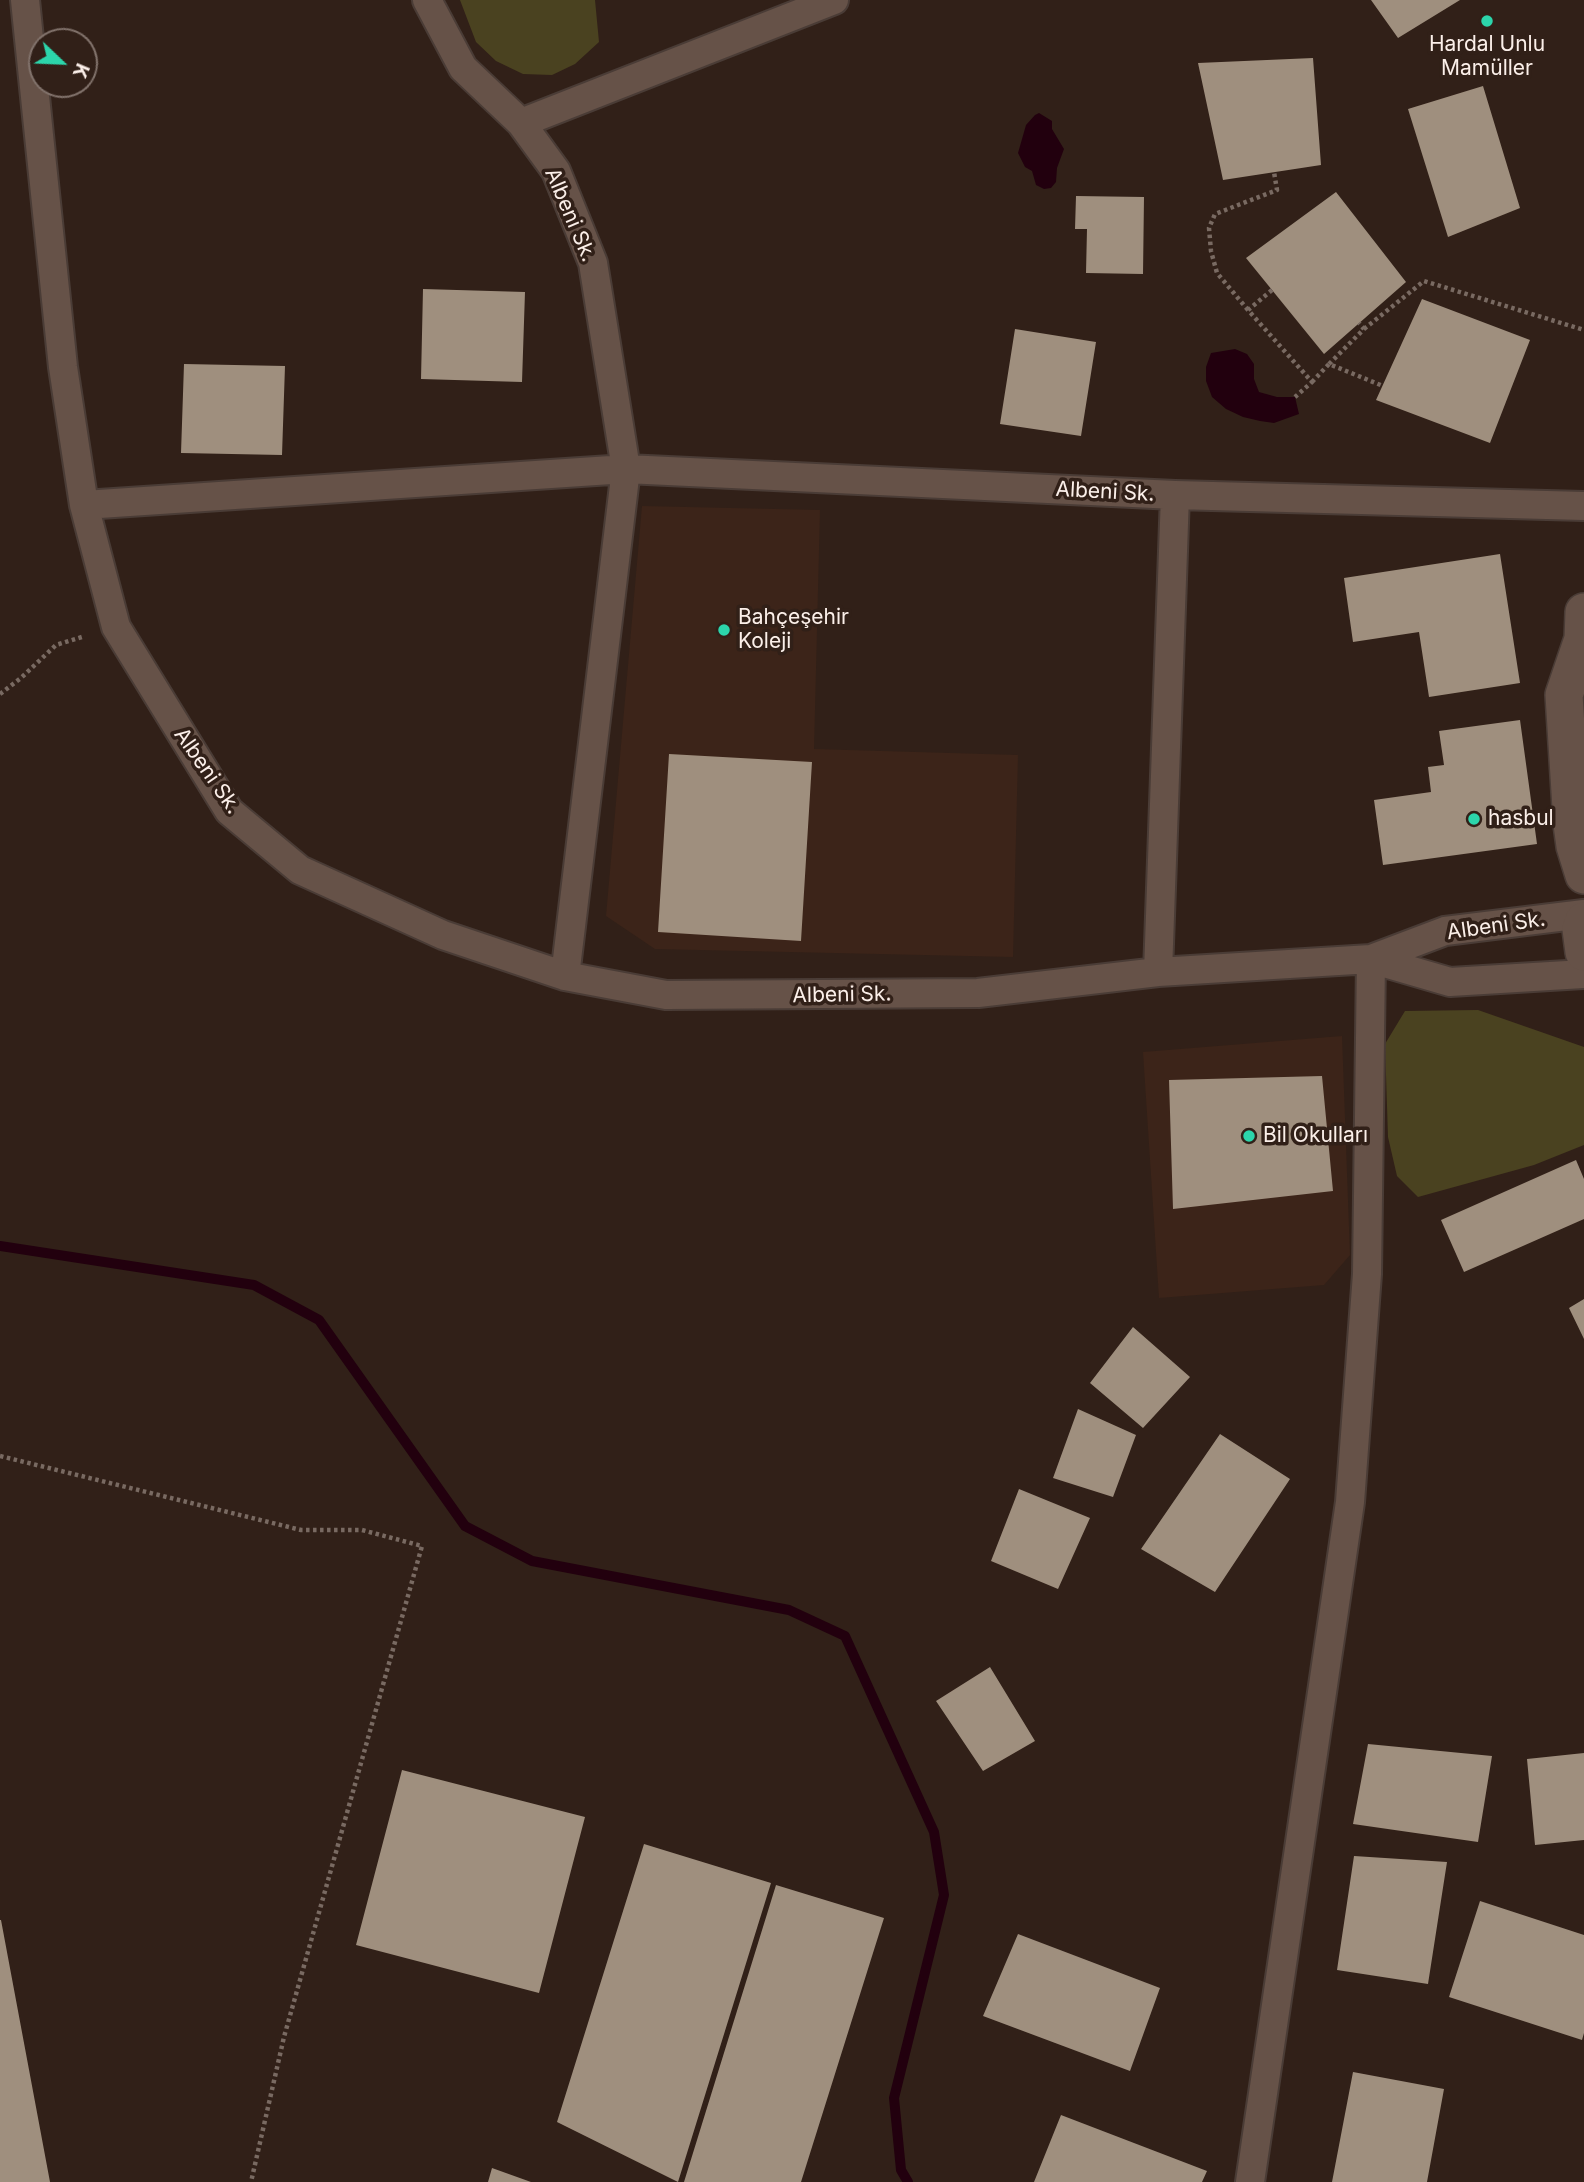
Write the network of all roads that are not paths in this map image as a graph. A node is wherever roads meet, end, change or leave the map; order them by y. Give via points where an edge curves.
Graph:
1 (24, 0) edge
2 (427, 0) edge
3 (834, 0) edge
4 (521, 123) junction
5 (626, 469) junction
6 (1175, 495) junction
7 (84, 505) junction
8 (1584, 506) edge
9 (1583, 632) edge
10 (1584, 875) edge
11 (1584, 915) edge
12 (1584, 921) edge
13 (1584, 953) edge
14 (1371, 959) junction
15 (1158, 972) junction
16 (1584, 974) edge
17 (565, 976) junction
18 (1251, 2182) edge

1 - 7 street, Albeni Sk. via 63,367
2 - 4 street, Albeni Sk. via 463,68
3 - 4 street
4 - 5 street, Albeni Sk. via 555,171 593,263
5 - 6 street, Albeni Sk.
5 - 7 street, Albeni Sk.
5 - 17 street, Albeni Sk.
6 - 8 street, Albeni Sk.
6 - 15 street
7 - 17 street, Albeni Sk. via 116,627 229,811 300,870 443,934
9 - 10 street via 1564,695 1572,824
11 - 14 street, Albeni Sk. via 1445,931
12 - 13 street
14 - 15 street, Albeni Sk.
14 - 16 street, Albeni Sk. via 1450,982
14 - 18 street via 1367,1274 1350,1502
15 - 17 street, Albeni Sk. via 978,993 769,996 666,995

